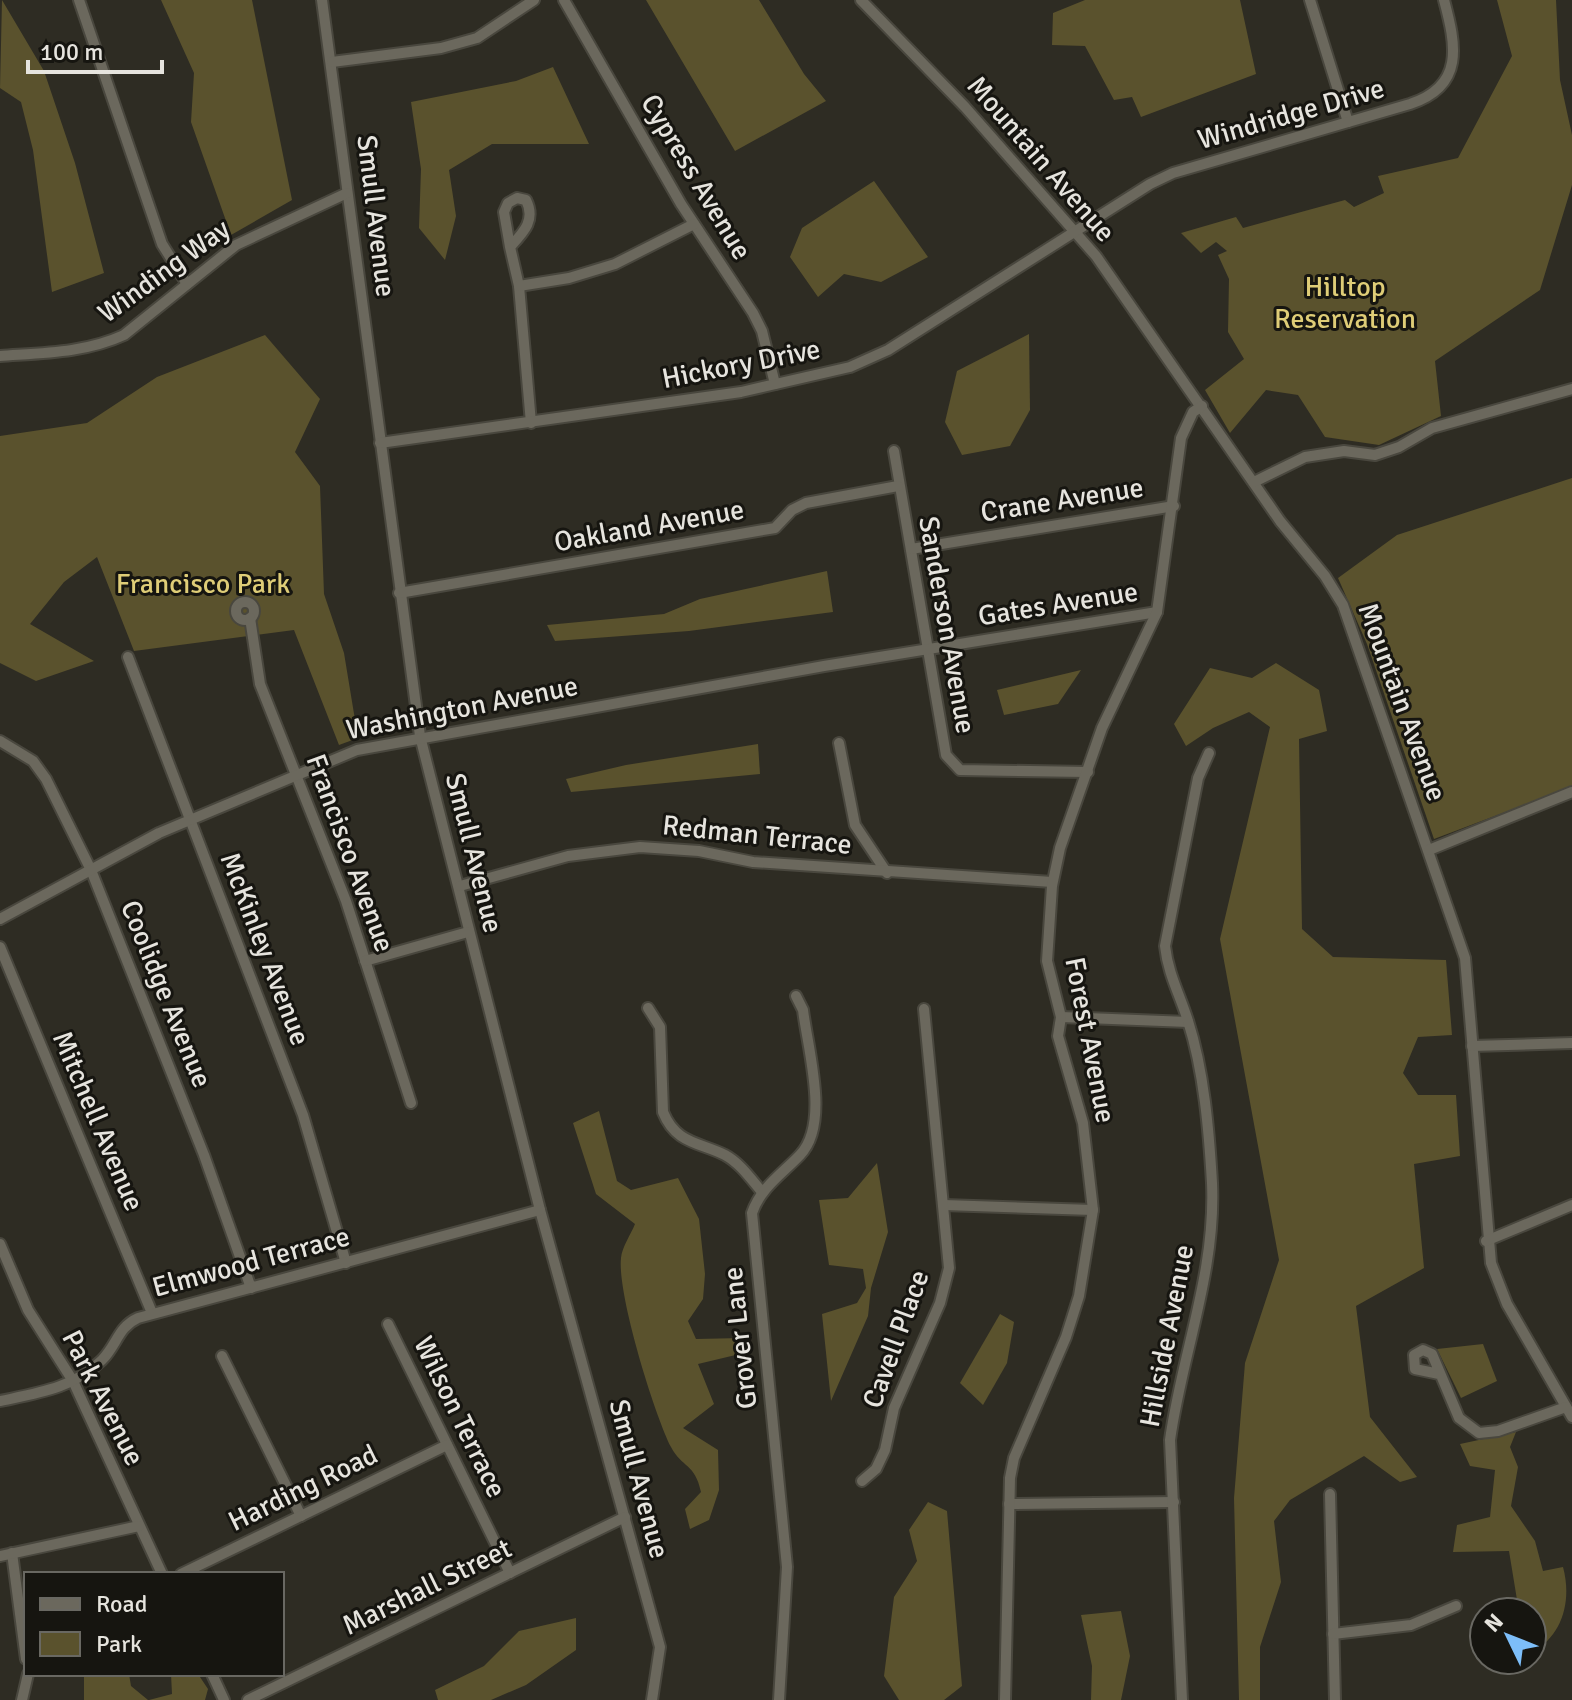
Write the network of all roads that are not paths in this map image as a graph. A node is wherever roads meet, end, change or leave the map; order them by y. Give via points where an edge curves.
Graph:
1 (79, 0) edge
2 (322, 0) edge
3 (534, 0) edge
4 (564, 0) edge
5 (861, 0) edge
6 (1310, 0) edge
7 (1444, 0) edge
8 (332, 62) junction
9 (1348, 122) junction
10 (347, 193) junction
11 (694, 224) junction
12 (1076, 232) junction
13 (510, 247) dead end
14 (187, 284) junction
15 (519, 286) junction
16 (0, 356) edge
17 (775, 384) junction
18 (1572, 389) edge
19 (1202, 406) junction
20 (531, 423) junction
21 (380, 443) junction
22 (894, 451) dead end
23 (1254, 482) junction
24 (898, 486) junction
25 (1174, 506) junction
26 (911, 549) junction
27 (399, 593) junction
28 (1157, 612) junction
29 (250, 618) dead end
30 (926, 650) junction
31 (128, 657) dead end
32 (824, 666) joint
33 (420, 736) junction
34 (0, 741) edge
35 (839, 743) dead end
36 (1209, 753) dead end
37 (1088, 772) junction
38 (295, 774) junction
39 (1572, 792) edge
40 (189, 820) junction
41 (1429, 850) junction
42 (91, 870) junction
43 (887, 873) junction
44 (1052, 882) junction
45 (460, 886) junction
46 (0, 919) edge
47 (468, 932) junction
48 (0, 947) edge
49 (365, 961) junction
50 (796, 996) dead end
51 (648, 1008) dead end
52 (924, 1009) dead end
53 (1061, 1017) junction
54 (1188, 1022) junction
55 (1572, 1043) edge
56 (1472, 1046) junction
57 (411, 1103) dead end
58 (762, 1192) junction
59 (944, 1205) junction
60 (1572, 1205) edge
61 (540, 1210) junction
62 (1093, 1210) junction
63 (1486, 1241) junction
64 (0, 1244) edge
65 (346, 1263) junction
66 (251, 1288) junction
67 (152, 1313) junction
68 (388, 1324) dead end
69 (222, 1356) dead end
70 (1439, 1374) dead end
71 (73, 1381) junction
72 (0, 1401) edge
73 (1569, 1412) edge
74 (447, 1445) junction
75 (862, 1481) dead end
76 (1330, 1494) dead end
77 (1174, 1502) junction
78 (1009, 1504) junction
79 (301, 1516) junction
80 (625, 1517) junction
81 (139, 1526) junction
82 (12, 1553) junction
83 (0, 1556) edge
84 (161, 1572) edge
85 (185, 1572) edge
86 (510, 1573) junction
87 (1456, 1606) dead end
88 (1333, 1634) junction
89 (24, 1644) edge
90 (28, 1676) edge
91 (213, 1676) edge
92 (221, 1697) edge
93 (22, 1700) edge
94 (248, 1700) edge
95 (652, 1700) edge
96 (779, 1700) edge
97 (1005, 1700) edge
98 (1182, 1700) edge
99 (1335, 1700) edge

1 - 14 street via 162,244
2 - 8 street, Smull Avenue
3 - 8 street via 477,38
4 - 11 street, Cypress Avenue
5 - 12 street, Mountain Avenue
6 - 9 street
7 - 9 street, Windridge Drive via 1455,47 1441,86 1422,100
8 - 10 street, Smull Avenue
9 - 12 street, Windridge Drive via 1173,173
10 - 14 street, Winding Way via 236,245
10 - 21 street, Smull Avenue
11 - 15 street via 615,264
11 - 17 street, Cypress Avenue via 762,331
12 - 17 street, Hickory Drive via 888,350 850,367
12 - 19 street, Mountain Avenue
13 - 15 street
14 - 16 street, Winding Way via 124,335 103,345
15 - 20 street
17 - 20 street, Hickory Drive
18 - 23 street via 1432,428 1375,455 1344,451 1305,457
19 - 23 street, Mountain Avenue
19 - 25 street, Forest Avenue via 1193,412 1181,438
20 - 21 street, Hickory Drive
21 - 27 street, Smull Avenue
22 - 24 street, Sanderson Avenue
23 - 41 street, Mountain Avenue via 1325,576 1350,619
24 - 26 street, Sanderson Avenue
24 - 27 street, Oakland Avenue via 806,503 775,528
25 - 26 street, Crane Avenue
25 - 28 street, Forest Avenue
26 - 30 street, Sanderson Avenue
27 - 33 street, Smull Avenue
28 - 30 street, Gates Avenue
28 - 37 street, Forest Avenue via 1102,728
29 - 38 street, Francisco Avenue via 260,684
30 - 32 street, Gates Avenue
30 - 37 street, Sanderson Avenue via 946,755 960,770
31 - 40 street, McKinley Avenue
32 - 33 street, Washington Avenue
33 - 38 street, Washington Avenue via 357,750
33 - 45 street, Smull Avenue
34 - 42 street, Coolidge Avenue via 33,761 46,779
35 - 43 street via 855,825
36 - 54 street, Hillside Avenue via 1198,778 1165,946 1168,972
37 - 44 street, Forest Avenue
38 - 40 street, Washington Avenue
38 - 49 street, Francisco Avenue
39 - 41 street
40 - 42 street, Washington Avenue
40 - 65 street, McKinley Avenue via 303,1115
41 - 56 street, Mountain Avenue via 1465,958
42 - 46 street, Washington Avenue
42 - 66 street, Coolidge Avenue
43 - 44 street, Redman Terrace
43 - 45 street, Redman Terrace via 640,847 568,856
44 - 53 street, Forest Avenue via 1047,961
45 - 47 street, Smull Avenue
47 - 49 street
47 - 61 street, Smull Avenue
48 - 67 street, Mitchell Avenue
49 - 57 street, Francisco Avenue
50 - 58 street via 803,1010 817,1121 801,1154
51 - 58 street via 660,1027 663,1112 668,1123 685,1141 726,1155
52 - 59 street, Cavell Place
53 - 54 street
53 - 62 street, Forest Avenue via 1058,1036 1083,1123
54 - 77 street, Hillside Avenue via 1206,1113 1212,1228 1208,1270 1175,1403 1170,1440
55 - 56 street
56 - 63 street, Mountain Avenue
58 - 96 street, Grover Lane via 752,1226 787,1567
59 - 62 street
59 - 75 street, Cavell Place via 949,1258 944,1291 899,1394 885,1450 876,1469
60 - 63 street
61 - 65 street, Elmwood Terrace
61 - 80 street, Smull Avenue
62 - 78 street, Forest Avenue via 1079,1296 1014,1458
63 - 73 street, Mountain Avenue via 1507,1304
64 - 71 street, Park Avenue via 28,1310
65 - 66 street, Elmwood Terrace
66 - 67 street, Elmwood Terrace
67 - 71 street, Elmwood Terrace via 126,1324 106,1356
68 - 74 street, Wilson Terrace
69 - 79 street
70 - 73 street via 1459,1418 1479,1433
71 - 72 street, Elmwood Terrace
71 - 81 street, Park Avenue
74 - 79 street, Harding Road
74 - 86 street, Wilson Terrace
76 - 88 street
77 - 78 street
77 - 98 street, Hillside Avenue
78 - 97 street, Forest Avenue
79 - 85 street, Harding Road
80 - 86 street, Marshall Street
80 - 95 street, Smull Avenue via 660,1647
81 - 82 street
81 - 84 street, Park Avenue
82 - 83 street
82 - 89 street
86 - 94 street, Marshall Street
87 - 88 street via 1411,1625
88 - 99 street
90 - 93 street
91 - 92 street

